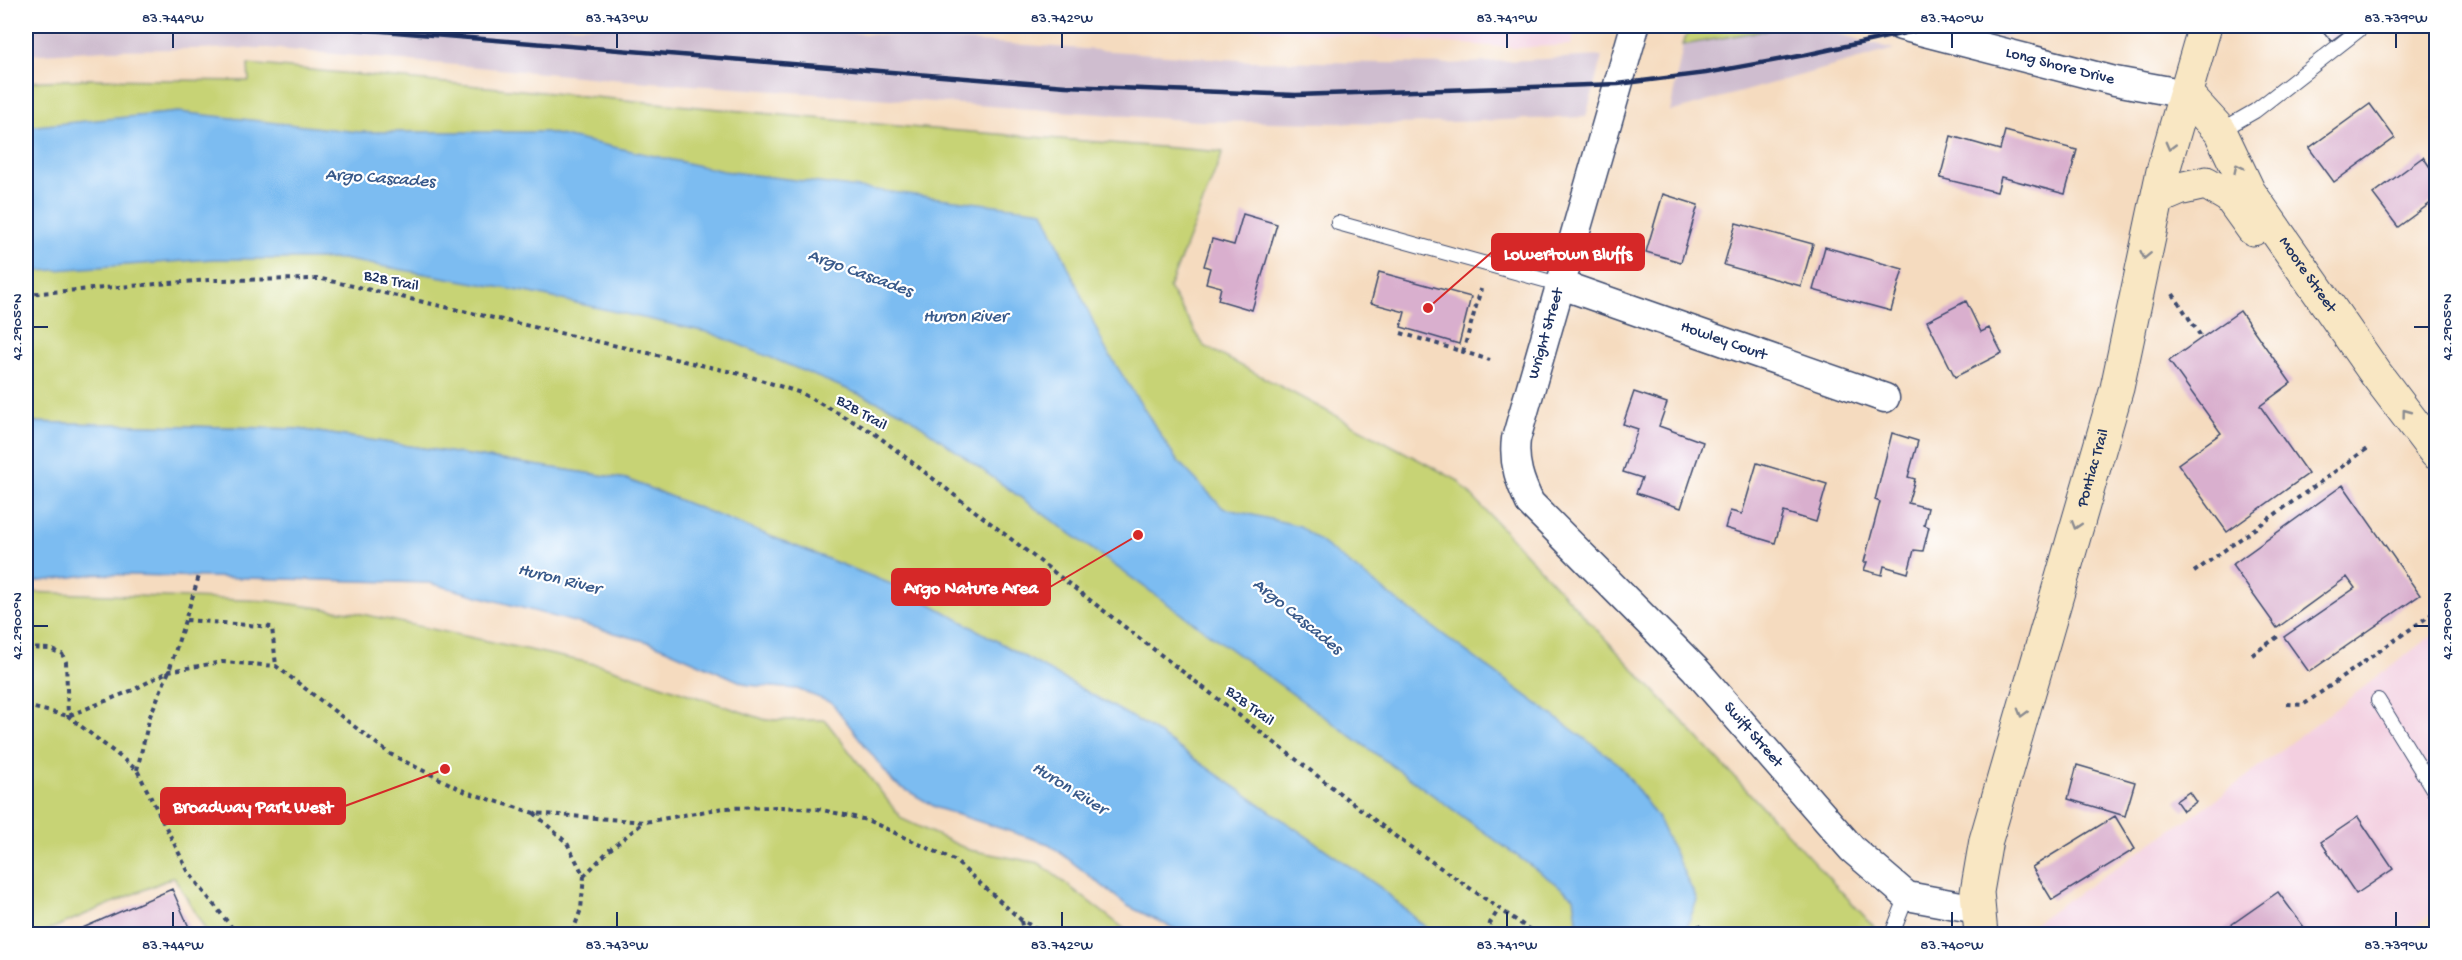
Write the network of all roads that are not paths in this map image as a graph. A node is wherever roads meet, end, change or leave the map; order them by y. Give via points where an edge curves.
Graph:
1 (1635, 26) edge
2 (1901, 26) edge
3 (2205, 26) edge
4 (2364, 26) edge
5 (2186, 94) junction
6 (2220, 131) junction
7 (2158, 198) junction
8 (1338, 223) dead end
9 (2291, 253) junction
10 (1562, 285) junction
11 (1885, 398) dead end
12 (2436, 453) edge
13 (1530, 503) joint
14 (2378, 700) dead end
15 (2436, 794) edge
16 (1907, 896) junction
17 (1979, 922) edge
18 (1892, 934) edge

1 - 10 street, Wright Street
2 - 5 street, Long Shore Drive via 2115,81
3 - 5 main road, Pontiac Trail
4 - 6 lane via 2254,111
5 - 6 main road, Moore Street
5 -> 7 main road, Pontiac Trail
9 -> 6 main road, Moore Street via 2249,192
7 - 9 main road via 2206,183 2230,197 2271,248
7 -> 17 main road, Pontiac Trail via 2117,388 1986,840 1980,868
8 - 10 lane
12 -> 9 main road, Moore Street
10 - 11 street, Howley Court
10 - 13 street, Wright Street via 1514,452 1516,469
13 - 16 street, Swift Street via 1695,669 1852,849
14 - 15 lane
16 - 17 street, Swift Street
16 - 18 lane

